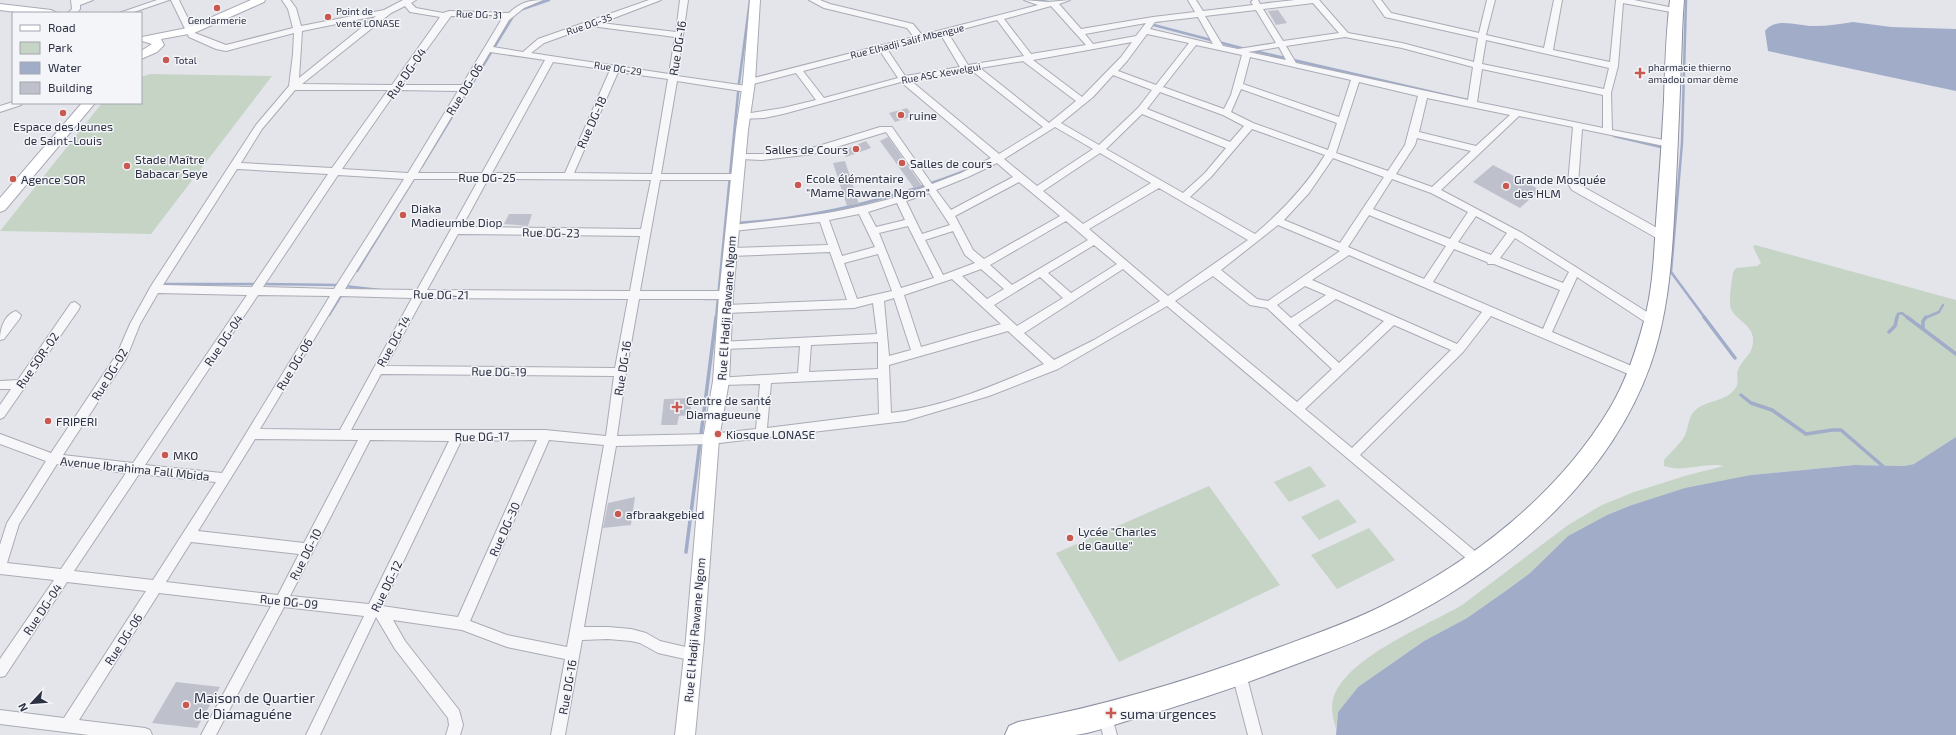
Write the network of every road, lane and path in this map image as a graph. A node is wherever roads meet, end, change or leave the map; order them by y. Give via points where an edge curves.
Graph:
1 (90, 0) edge
2 (165, 0) edge
3 (175, 0) edge
4 (260, 0) edge
5 (286, 0) edge
6 (539, 0) edge
7 (657, 0) edge
8 (684, 0) edge
9 (755, 0) edge
10 (813, 0) edge
11 (1028, 0) edge
12 (1066, 0) edge
13 (1192, 0) edge
14 (1315, 0) edge
15 (1377, 0) edge
16 (1490, 0) edge
17 (1558, 0) edge
18 (1622, 0) edge
19 (409, 1) edge
20 (76, 2) edge
21 (519, 3) edge
22 (1255, 3) edge
23 (1051, 4) junction
24 (1676, 6) edge
25 (0, 7) edge
26 (388, 11) junction
27 (42, 12) edge
28 (72, 12) edge
29 (126, 12) edge
30 (1200, 13) junction
31 (447, 14) junction
32 (509, 15) junction
33 (999, 18) junction
34 (1153, 19) junction
35 (591, 24) junction
36 (298, 29) junction
37 (187, 31) junction
38 (943, 31) junction
39 (1079, 32) junction
40 (680, 35) junction
41 (1143, 35) junction
42 (1345, 35) junction
43 (1482, 36) junction
44 (919, 37) junction
45 (145, 39) edge
46 (1194, 42) junction
47 (1281, 44) junction
48 (882, 47) junction
49 (156, 48) junction
50 (1092, 48) junction
51 (1220, 48) junction
52 (488, 50) junction
53 (1234, 51) junction
54 (1548, 51) junction
55 (526, 54) junction
56 (1247, 54) junction
57 (142, 55) edge
58 (551, 58) junction
59 (1028, 59) junction
60 (1293, 64) junction
61 (1477, 65) junction
62 (1614, 66) junction
63 (969, 67) junction
64 (616, 68) junction
65 (798, 70) junction
66 (1112, 72) junction
67 (673, 77) junction
68 (903, 79) junction
69 (1356, 79) junction
70 (748, 85) junction
71 (1238, 85) junction
72 (293, 87) junction
73 (396, 87) junction
74 (464, 88) junction
75 (1159, 88) junction
76 (1607, 93) junction
77 (1423, 94) junction
78 (821, 100) junction
79 (1082, 101) junction
80 (15, 104) edge
81 (88, 104) edge
82 (1472, 105) junction
83 (0, 109) edge
84 (1141, 110) junction
85 (1226, 113) junction
86 (1516, 114) junction
87 (744, 117) junction
88 (1342, 121) junction
89 (1250, 125) junction
90 (1053, 126) junction
91 (1578, 126) junction
92 (1608, 132) junction
93 (1414, 134) junction
94 (1669, 144) junction
95 (1233, 147) junction
96 (1100, 149) junction
97 (1478, 150) junction
98 (1332, 153) junction
99 (740, 156) junction
100 (999, 159) junction
101 (235, 166) junction
102 (334, 173) junction
103 (1391, 175) junction
104 (411, 176) junction
105 (656, 176) junction
106 (486, 177) junction
107 (568, 177) junction
108 (738, 177) junction
109 (1020, 178) junction
110 (1159, 184) junction
111 (932, 190) junction
112 (1037, 191) junction
113 (1434, 191) junction
114 (1184, 198) junction
115 (900, 199) junction
116 (0, 207) edge
117 (862, 209) junction
118 (1367, 211) junction
119 (1474, 211) junction
120 (949, 216) junction
121 (1067, 216) junction
122 (823, 218) junction
123 (1278, 221) junction
124 (911, 222) junction
125 (956, 227) junction
126 (733, 228) junction
127 (1082, 229) junction
128 (456, 230) junction
129 (874, 231) junction
130 (646, 233) junction
131 (1513, 233) junction
132 (1664, 237) junction
133 (919, 238) junction
134 (1255, 239) junction
135 (1095, 240) junction
136 (1452, 245) junction
137 (834, 248) junction
138 (881, 249) junction
139 (1344, 250) junction
140 (731, 252) junction
141 (840, 260) junction
142 (1492, 261) junction
143 (1124, 264) junction
144 (982, 265) junction
145 (1214, 270) junction
146 (1574, 271) junction
147 (1041, 272) junction
148 (954, 275) junction
149 (940, 280) junction
150 (1304, 281) junction
151 (1426, 284) junction
152 (1566, 288) junction
153 (155, 289) junction
154 (257, 290) junction
155 (1011, 290) junction
156 (338, 291) junction
157 (898, 293) junction
158 (420, 294) junction
159 (634, 295) junction
160 (1334, 295) junction
161 (878, 298) junction
162 (1070, 298) junction
163 (1168, 301) junction
164 (726, 302) junction
165 (854, 304) junction
166 (986, 305) junction
167 (1270, 305) junction
168 (75, 306) dead end
169 (1489, 311) junction
170 (16, 315) dead end
171 (1391, 320) junction
172 (1654, 322) junction
173 (1291, 324) junction
174 (1013, 329) junction
175 (1545, 335) junction
176 (0, 336) edge
177 (883, 338) junction
178 (806, 341) junction
179 (724, 345) junction
180 (1459, 349) junction
181 (917, 353) junction
182 (1054, 366) junction
183 (884, 367) junction
184 (1339, 369) junction
185 (377, 370) junction
186 (620, 372) junction
187 (1637, 373) junction
188 (803, 377) junction
189 (766, 379) junction
190 (721, 381) junction
191 (20, 384) junction
192 (0, 385) edge
193 (1297, 409) junction
194 (0, 414) edge
195 (886, 420) junction
196 (252, 434) junction
197 (761, 434) junction
198 (342, 435) junction
199 (545, 435) junction
200 (366, 436) junction
201 (458, 436) junction
202 (0, 439) edge
203 (711, 439) junction
204 (612, 441) junction
205 (1352, 456) junction
206 (54, 459) junction
207 (136, 469) junction
208 (226, 478) junction
209 (189, 536) junction
210 (308, 549) junction
211 (1478, 561) junction
212 (0, 564) edge
213 (0, 568) edge
214 (64, 576) junction
215 (157, 587) junction
216 (281, 601) junction
217 (378, 611) junction
218 (462, 624) junction
219 (577, 634) junction
220 (573, 654) junction
221 (694, 655) junction
222 (0, 671) edge
223 (1239, 674) junction
224 (0, 717) edge
225 (68, 724) junction
226 (1107, 725) edge
227 (1057, 731) edge
228 (140, 735) edge
229 (208, 735) edge
230 (313, 735) edge
231 (453, 735) edge
232 (558, 735) edge
233 (685, 735) edge
234 (1018, 735) edge
235 (1256, 735) edge

1 - 20 street
2 - 29 street
3 - 37 street
4 - 37 street
5 - 36 street via 296,14
6 - 21 street, Rue DG-06
7 - 35 street, Rue DG-35
8 - 40 street, Rue DG-16
9 - 70 street, Rue El Hadji Rawane Ngom
10 - 44 street via 827,6 910,26
11 - 23 street
12 - 23 street, Rue Elhadji Salif Mbengue
13 - 30 street
14 - 22 street
14 - 42 street
15 - 43 street via 1388,15
16 - 43 street
17 - 54 street
18 - 24 street
18 - 62 street via 1619,2
19 - 26 street
19 - 31 street, Rue DG-31 via 413,10
20 - 28 street
21 - 32 street, Rue DG-06
22 - 30 street
22 - 47 street
23 - 33 street, Rue Elhadji Salif Mbengue
23 - 39 street
24 - 94 highway
25 - 27 street
26 - 36 street
26 - 72 street, Rue DG-02
30 - 34 street
30 - 51 street
31 - 32 street, Rue DG-31
31 - 73 street, Rue DG-04
32 - 52 street, Rue DG-06
33 - 38 street, Rue Elhadji Salif Mbengue
33 - 59 street
34 - 39 street
34 - 41 street
35 - 40 street
35 - 55 street, Rue DG-35 via 541,41
36 - 37 street via 226,48 195,37
36 - 72 street
37 - 45 street
37 - 49 street
38 - 44 street, Rue Elhadji Salif Mbengue
38 - 63 street
39 - 50 street
40 - 67 street, Rue DG-16
41 - 46 street
41 - 50 street, Rue ASC Xewelgui
41 - 66 street
42 - 47 street
42 - 61 street
43 - 54 street
43 - 61 street
44 - 48 street, Rue Elhadji Salif Mbengue
45 - 49 street via 158,42
46 - 51 street
46 - 75 street
47 - 53 street
47 - 60 street
48 - 65 street, Rue Elhadji Salif Mbengue
48 - 68 street
49 - 57 street
50 - 59 street, Rue ASC Xewelgui
51 - 53 street
52 - 55 street, Rue DG-29
52 - 74 street, Rue DG-06
53 - 56 street
54 - 62 street
55 - 58 street, Rue DG-29
56 - 60 street
56 - 71 street
58 - 64 street, Rue DG-29
58 - 106 street, Rue DG-14
59 - 63 street, Rue ASC Xewelgui
59 - 79 street
60 - 69 street
61 - 76 street
61 - 82 street
62 - 76 street
63 - 68 street, Rue ASC Xewelgui
63 - 90 street
64 - 67 street, Rue DG-29
64 - 107 street, Rue DG-18
65 - 70 street, Rue Elhadji Salif Mbengue
65 - 78 street
66 - 75 street
66 - 79 street
67 - 70 street, Rue DG-29
67 - 105 street, Rue DG-16
68 - 78 street, Rue ASC Xewelgui
68 - 100 street
69 - 77 street
69 - 88 street, Rue DG-17
70 - 87 street, Rue El Hadji Rawane Ngom
71 - 85 street
71 - 88 street
72 - 73 street
72 - 101 street, Rue DG-02 via 255,132
73 - 74 street
73 - 102 street, Rue DG-04
74 - 104 street, Rue DG-06
75 - 84 street
75 - 85 street
76 - 92 street
77 - 82 street
77 - 93 street
78 - 87 street, Rue ASC Xewelgui via 772,114
79 - 90 street
80 - 83 street
81 - 116 street
82 - 86 street
84 - 95 street
84 - 96 street
85 - 89 street
86 - 91 street
86 - 97 street
87 - 99 street, Rue El Hadji Rawane Ngom
88 - 98 street, Rue DG-17
89 - 95 street
89 - 98 street
90 - 96 street
90 - 100 street
91 - 92 street
91 - 132 street via 1573,184 1575,188
92 - 94 street
93 - 97 street
93 - 103 street
94 - 132 highway
95 - 114 street
96 - 110 street
96 - 112 street
97 - 113 street
98 - 103 street
98 - 123 street, Rue DG-17 via 1296,203
99 - 108 street, Rue El Hadji Rawane Ngom
99 - 111 street via 762,157 812,151 889,129
100 - 109 street
100 - 111 street
101 - 102 street, Rue DG-25
101 - 153 street, Rue DG-02
102 - 104 street, Rue DG-25
102 - 154 street, Rue DG-04
103 - 113 street
103 - 118 street
104 - 106 street, Rue DG-25
104 - 156 street, Rue DG-06
105 - 107 street, Rue DG-25
105 - 108 street, Rue DG-25
105 - 130 street, Rue DG-16
106 - 107 street, Rue DG-25
106 - 128 street, Rue DG-14
108 - 126 street, Rue El Hadji Rawane Ngom
109 - 112 street
109 - 120 street
110 - 114 street
110 - 127 street
111 - 115 street
111 - 120 street
112 - 121 street
113 - 119 street
114 - 134 street
115 - 117 street
115 - 124 street
117 - 122 street
117 - 129 street
118 - 136 street
118 - 139 street
119 - 131 street
119 - 136 street
120 - 125 street
121 - 127 street
121 - 144 street, Rue DG-21
122 - 126 street
122 - 137 street
123 - 134 street, Rue DG-17
123 - 139 street
124 - 129 street
124 - 133 street
125 - 133 street
125 - 144 street via 969,252
126 - 140 street, Rue El Hadji Rawane Ngom
127 - 135 street
128 - 130 street, Rue DG-23
128 - 158 street, Rue DG-14
129 - 138 street
130 - 159 street, Rue DG-16
131 - 142 street
131 - 146 street
132 - 172 highway
133 - 149 street
134 - 145 street, Rue DG-17
135 - 143 street
135 - 147 street
136 - 142 street
136 - 151 street
137 - 140 street
137 - 141 street
138 - 141 street
138 - 157 street
139 - 150 street
139 - 151 street
140 - 164 street, Rue El Hadji Rawane Ngom
141 - 165 street
142 - 152 street
143 - 162 street
143 - 163 street
144 - 148 street, Rue DG-21
144 - 155 street
145 - 163 street, Rue DG-17
145 - 167 street via 1254,302
146 - 152 street
146 - 172 street
147 - 155 street
147 - 162 street
148 - 149 street, Rue DG-21
148 - 166 street
149 - 157 street, Rue DG-21
150 - 160 street
150 - 167 street
151 - 169 street
152 - 175 street
153 - 154 street, Rue DG-21
153 - 206 street, Rue DG-02 via 122,356
154 - 156 street, Rue DG-21
154 - 207 street, Rue DG-04
155 - 166 street
156 - 158 street, Rue DG-21
156 - 196 street, Rue DG-06
157 - 161 street, Rue DG-21
157 - 181 street
158 - 159 street, Rue DG-21
158 - 185 street, Rue DG-14
159 - 164 street, Rue DG-21
159 - 186 street, Rue DG-16
160 - 171 street
160 - 173 street
161 - 165 street, Rue DG-21
161 - 177 street
162 - 174 street
163 - 182 street, Rue DG-17 via 1115,334
163 - 193 street
164 - 165 street, Rue DG-21
164 - 179 street, Rue El Hadji Rawane Ngom
166 - 174 street
167 - 173 street
168 - 191 street, Rue SOR-02
169 - 175 street
169 - 180 street
170 - 176 street
171 - 180 street
171 - 184 street
172 - 187 highway
173 - 184 street
174 - 181 street
174 - 182 street
175 - 187 street
177 - 178 street
177 - 183 street
178 - 179 street
178 - 188 street
179 - 190 street, Rue El Hadji Rawane Ngom
180 - 205 street
181 - 183 street
182 - 195 street, Rue DG-17 via 992,392 932,410
183 - 188 street
183 - 195 street
184 - 193 street
185 - 186 street, Rue DG-19
185 - 198 street, Rue DG-14
186 - 204 street, Rue DG-16
187 - 211 highway via 1613,423 1579,470 1549,503
188 - 189 street
189 - 190 street
189 - 197 street
190 - 203 street, Rue El Hadji Rawane Ngom
191 - 192 street
191 - 194 street, Rue SOR-02
193 - 205 street
195 - 197 street, Rue DG-17
196 - 198 street, Rue DG-17
196 - 208 street, Rue DG-06
197 - 203 street, Rue DG-17
198 - 200 street, Rue DG-17
199 - 201 street, Rue DG-17
199 - 204 street, Rue DG-17
199 - 218 street, Rue DG-30
200 - 201 street, Rue DG-17
200 - 210 street, Rue DG-10
201 - 217 street, Rue DG-12
202 - 206 street, Avenue Ibrahima Fall Mbida
203 - 204 street, Rue DG-17
203 - 221 street, Rue El Hadji Rawane Ngom
204 - 219 street, Rue DG-16
205 - 211 street
206 - 207 street, Avenue Ibrahima Fall Mbida
206 - 212 street, Rue DG-02 via 34,487 14,523
207 - 208 street, Avenue Ibrahima Fall Mbida
207 - 214 street, Rue DG-04
208 - 209 street, Rue DG-06
209 - 210 street
209 - 215 street, Rue DG-06
210 - 216 street, Rue DG-10
211 - 223 highway via 1400,609 1342,635
213 - 214 street, Rue DG-09
214 - 215 street, Rue DG-09
214 - 222 street, Rue DG-04
215 - 216 street, Rue DG-09
215 - 225 street, Rue DG-06
216 - 217 street, Rue DG-09
216 - 229 street, Rue DG-10
217 - 218 street, Rue DG-09
217 - 230 street, Rue DG-12
217 - 231 street via 400,645 454,715 456,724
218 - 220 street, Rue DG-09 via 507,641
219 - 220 street, Rue DG-16
219 - 221 street via 630,634 648,640 658,647
220 - 232 street, Rue DG-16
221 - 233 street, Rue El Hadji Rawane Ngom
223 - 226 highway
223 - 235 street
224 - 225 street
225 - 228 street
226 - 227 highway
227 - 234 highway

